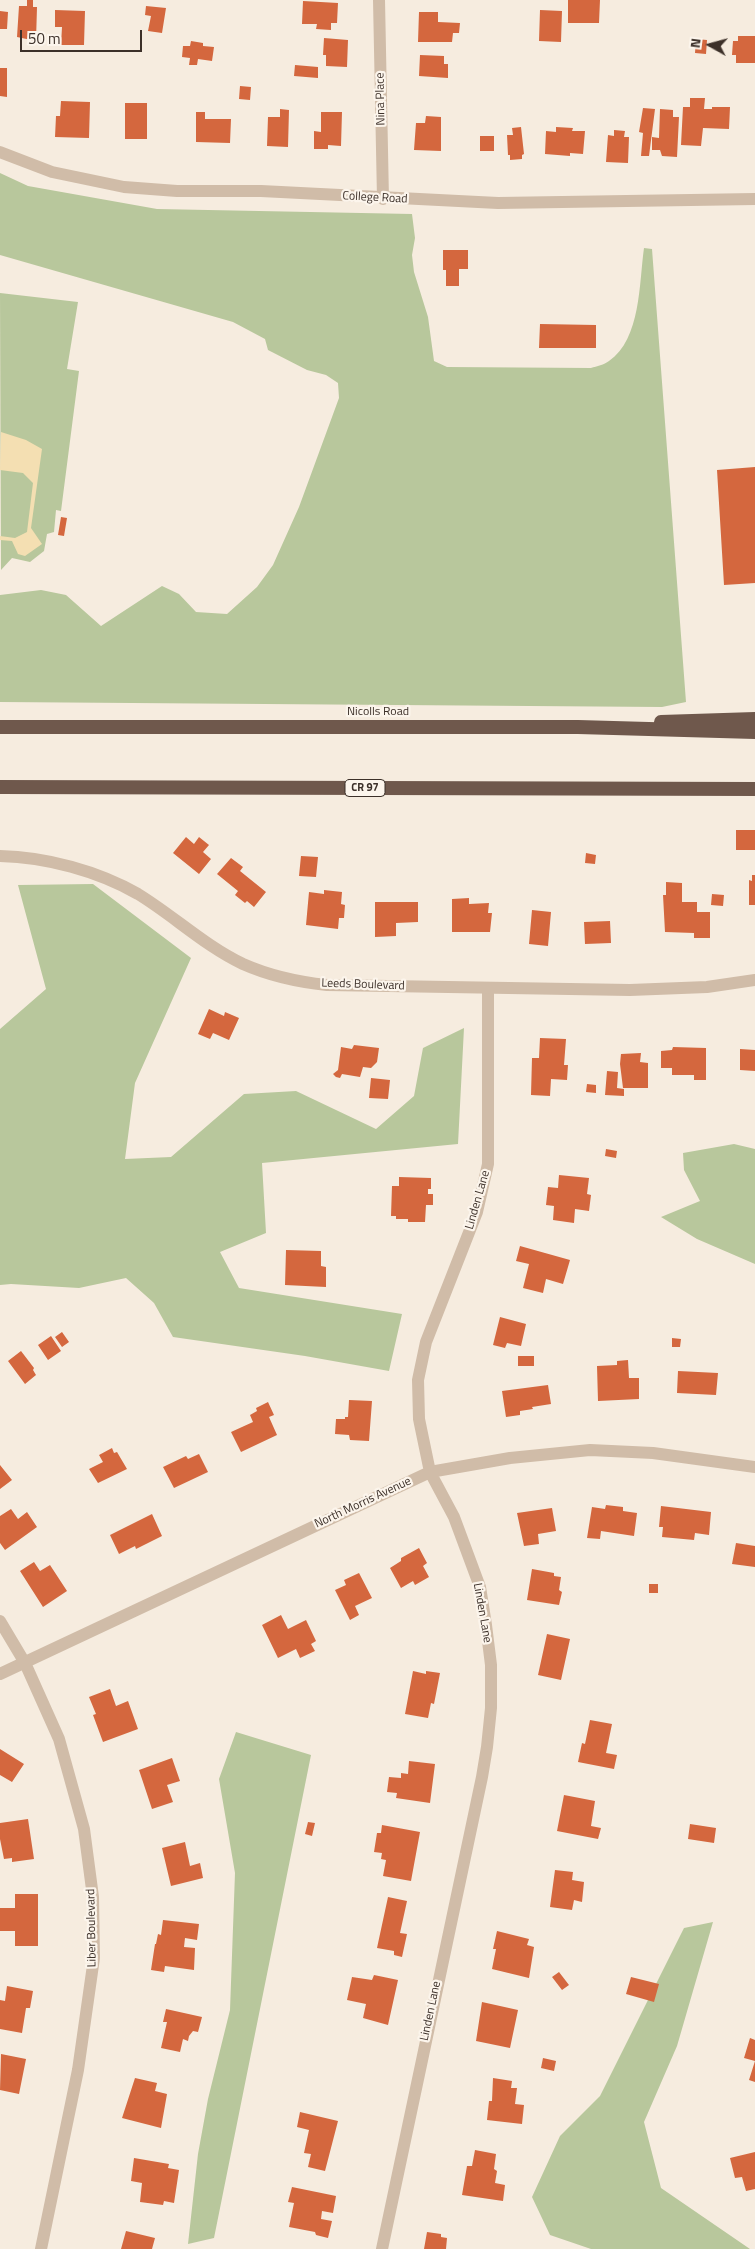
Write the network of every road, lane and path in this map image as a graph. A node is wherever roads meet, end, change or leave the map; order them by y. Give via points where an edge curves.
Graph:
1 (379, 0) edge
2 (0, 152) edge
3 (383, 198) junction
4 (755, 199) edge
5 (755, 719) edge
6 (0, 727) edge
7 (578, 727) junction
8 (755, 732) edge
9 (0, 788) edge
10 (755, 789) edge
11 (0, 856) edge
12 (755, 980) edge
13 (488, 988) junction
14 (755, 1467) edge
15 (430, 1472) junction
16 (0, 1621) edge
17 (24, 1663) junction
18 (0, 1674) edge
19 (41, 2249) edge
20 (382, 2249) edge

1 - 3 street, Nina Place
2 - 3 street, College Road via 52,172 124,187
3 - 4 street, College Road via 498,203
5 - 7 highway
6 - 7 highway, Nicolls Road
7 - 8 highway, Nicolls Road
9 - 10 highway, CR 97
11 - 13 street, Leeds Boulevard via 54,863 118,884 241,963 286,979 327,985
12 - 13 street, Leeds Boulevard via 707,987 639,990
13 - 15 street, Linden Lane via 488,1164 477,1212 426,1342 418,1380 419,1419
14 - 15 street, North Morris Avenue via 653,1453 590,1450 510,1458
15 - 17 street, North Morris Avenue
15 - 20 street, Linden Lane via 454,1517 480,1587 491,1665 490,1708 482,1777
16 - 17 street, Liber Boulevard
17 - 18 street, North Morris Avenue
17 - 19 street, Liber Boulevard via 59,1739 84,1829 93,1897 94,1958 78,2070

